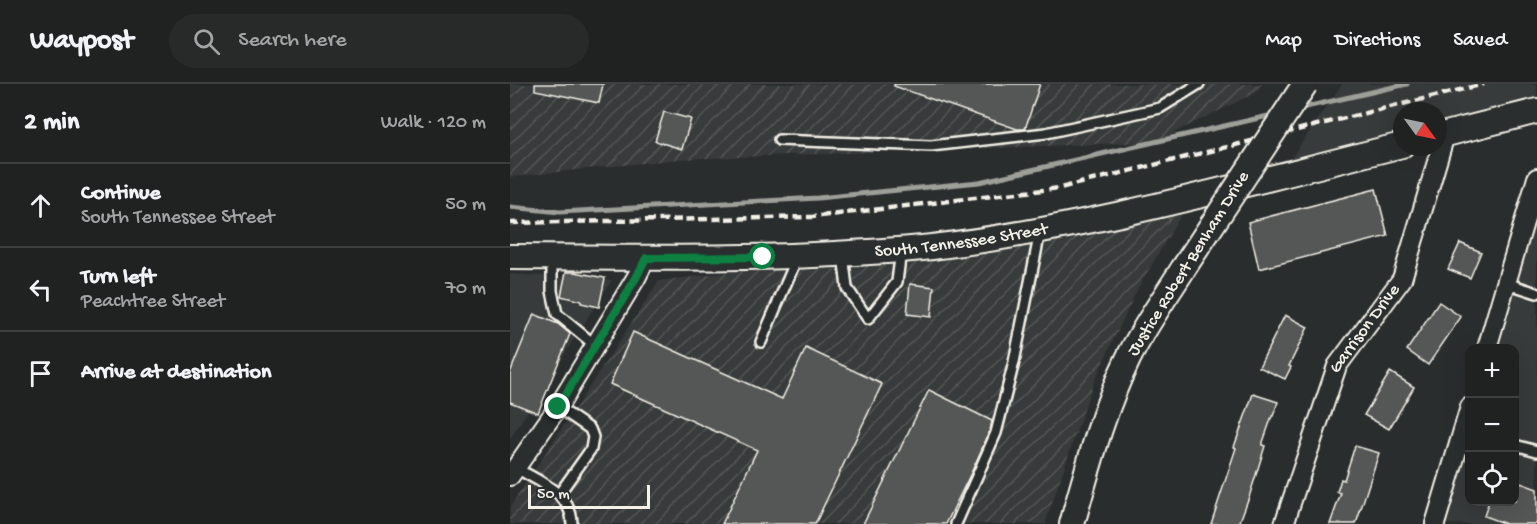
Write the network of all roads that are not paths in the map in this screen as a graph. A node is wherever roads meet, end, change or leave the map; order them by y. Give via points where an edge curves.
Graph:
1 (1199, 84) edge
2 (1305, 84) edge
3 (1537, 111) edge
4 (1447, 134) edge
5 (778, 140) dead end
6 (1393, 147) edge
7 (1436, 156) edge
8 (1537, 178) edge
9 (1040, 230) junction
10 (901, 250) junction
11 (843, 254) junction
12 (798, 255) junction
13 (510, 256) edge
14 (552, 257) junction
15 (646, 258) junction
16 (1506, 283) junction
17 (1537, 293) edge
18 (761, 342) dead end
19 (1488, 344) edge
20 (596, 346) junction
21 (558, 407) junction
22 (1465, 433) edge
23 (1519, 446) edge
24 (1537, 451) edge
25 (513, 472) edge
26 (559, 494) junction
27 (572, 524) edge
28 (956, 524) edge
29 (1072, 524) edge
30 (1284, 524) edge
31 (1435, 524) edge

1 - 5 lane via 1160,108 1046,133 931,146
2 - 29 main road, Justice Robert Benham Drive, bridge via 1138,339 1113,391
3 - 4 main road
6 - 9 main road, South Tennessee Street
7 - 30 street, Garrison Drive via 1402,279 1337,366
8 - 16 street
9 - 10 main road, South Tennessee Street
9 - 28 lane via 996,433
10 - 11 main road, South Tennessee Street
10 - 11 lane via 897,282 868,319 848,288
11 - 12 main road, South Tennessee Street
12 - 15 main road, South Tennessee Street
12 - 18 lane
13 - 14 main road, South Tennessee Street
14 - 15 main road, South Tennessee Street
14 - 20 lane via 557,314
15 - 20 street
16 - 17 lane
16 - 19 street
20 - 21 street
21 - 25 street
21 - 26 lane via 590,429 593,438 591,449
22 - 31 street
23 - 24 lane
25 - 26 lane
26 - 27 lane via 570,507

